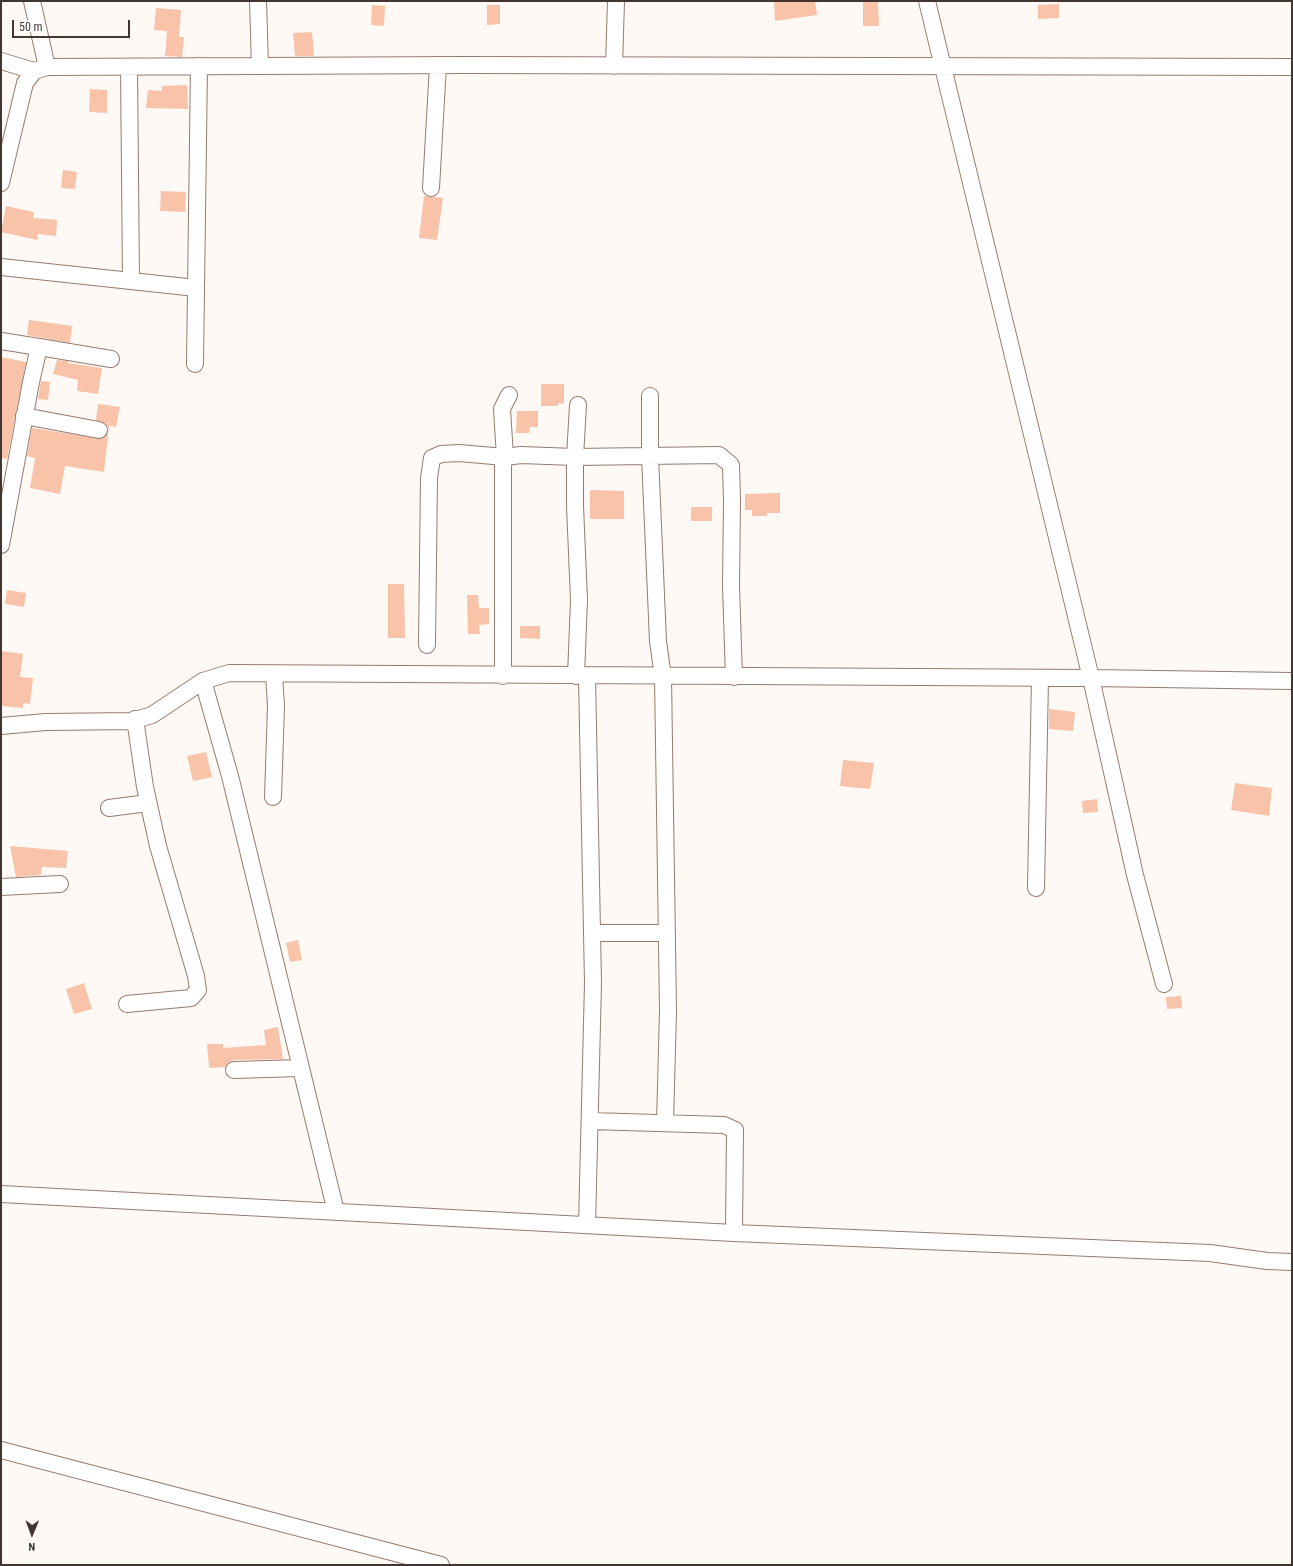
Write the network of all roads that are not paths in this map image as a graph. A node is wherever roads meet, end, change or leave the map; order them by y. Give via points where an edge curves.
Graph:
1 (32, 1) edge
2 (258, 1) edge
3 (616, 1) edge
4 (926, 1) edge
5 (1, 61) edge
6 (438, 65) junction
7 (198, 66) junction
8 (260, 66) junction
9 (614, 66) junction
10 (943, 66) junction
11 (129, 67) junction
12 (1292, 67) edge
13 (40, 69) junction
14 (1, 183) edge
15 (431, 188) dead end
16 (1, 267) edge
17 (130, 281) junction
18 (196, 288) junction
19 (1, 341) edge
20 (39, 347) junction
21 (111, 359) dead end
22 (195, 364) dead end
23 (509, 396) dead end
24 (650, 396) dead end
25 (578, 404) dead end
26 (24, 416) junction
27 (99, 430) dead end
28 (650, 456) junction
29 (505, 457) junction
30 (575, 457) junction
31 (1, 545) edge
32 (427, 645) dead end
33 (274, 674) junction
34 (503, 676) junction
35 (582, 676) junction
36 (662, 676) junction
37 (734, 677) junction
38 (1040, 678) junction
39 (1091, 678) junction
40 (203, 681) junction
41 (1292, 681) edge
42 (135, 719) junction
43 (1, 726) edge
44 (273, 797) dead end
45 (148, 803) junction
46 (109, 808) dead end
47 (60, 884) dead end
48 (1, 887) edge
49 (1036, 888) dead end
50 (592, 933) junction
51 (667, 933) junction
52 (1164, 984) dead end
53 (127, 1004) dead end
54 (300, 1068) junction
55 (234, 1070) dead end
56 (590, 1121) junction
57 (665, 1123) junction
58 (1, 1194) edge
59 (336, 1212) junction
60 (587, 1226) junction
61 (734, 1233) junction
62 (1292, 1262) edge
63 (1, 1450) edge
64 (441, 1565) edge

1 - 13 street
2 - 8 street
3 - 9 street
4 - 10 street
5 - 13 street
6 - 8 street
6 - 9 street
6 - 15 street
7 - 8 street
7 - 11 street
7 - 18 street
9 - 10 street
10 - 12 street
10 - 39 street
11 - 13 street
11 - 17 street
13 - 14 street via 25,83
16 - 17 street
17 - 18 street
18 - 22 street
19 - 20 street
20 - 21 street
20 - 26 street
23 - 29 street via 502,409
24 - 28 street
25 - 30 street
26 - 27 street
26 - 31 street
28 - 30 street
28 - 36 street via 658,640
28 - 37 street via 719,456 731,465
29 - 30 street
29 - 32 street via 459,453 441,454 432,458 429,478
29 - 34 street
30 - 35 street
33 - 34 street
33 - 40 street via 229,673
33 - 44 street via 276,706
34 - 35 street
35 - 36 street
35 - 50 street
36 - 37 street
36 - 51 street
37 - 38 street
38 - 39 street
38 - 49 street
39 - 41 street
39 - 52 street via 1135,875
40 - 42 street via 152,715
40 - 54 street via 230,776
42 - 43 street
42 - 45 street
45 - 46 street
45 - 53 street via 198,990 191,998
47 - 48 street
50 - 51 street
50 - 56 street
51 - 57 street
54 - 55 street
54 - 59 street
56 - 57 street
56 - 60 street
57 - 61 street via 724,1125 735,1130
58 - 59 street
59 - 60 street
60 - 61 street
61 - 62 street via 1210,1253
63 - 64 street

